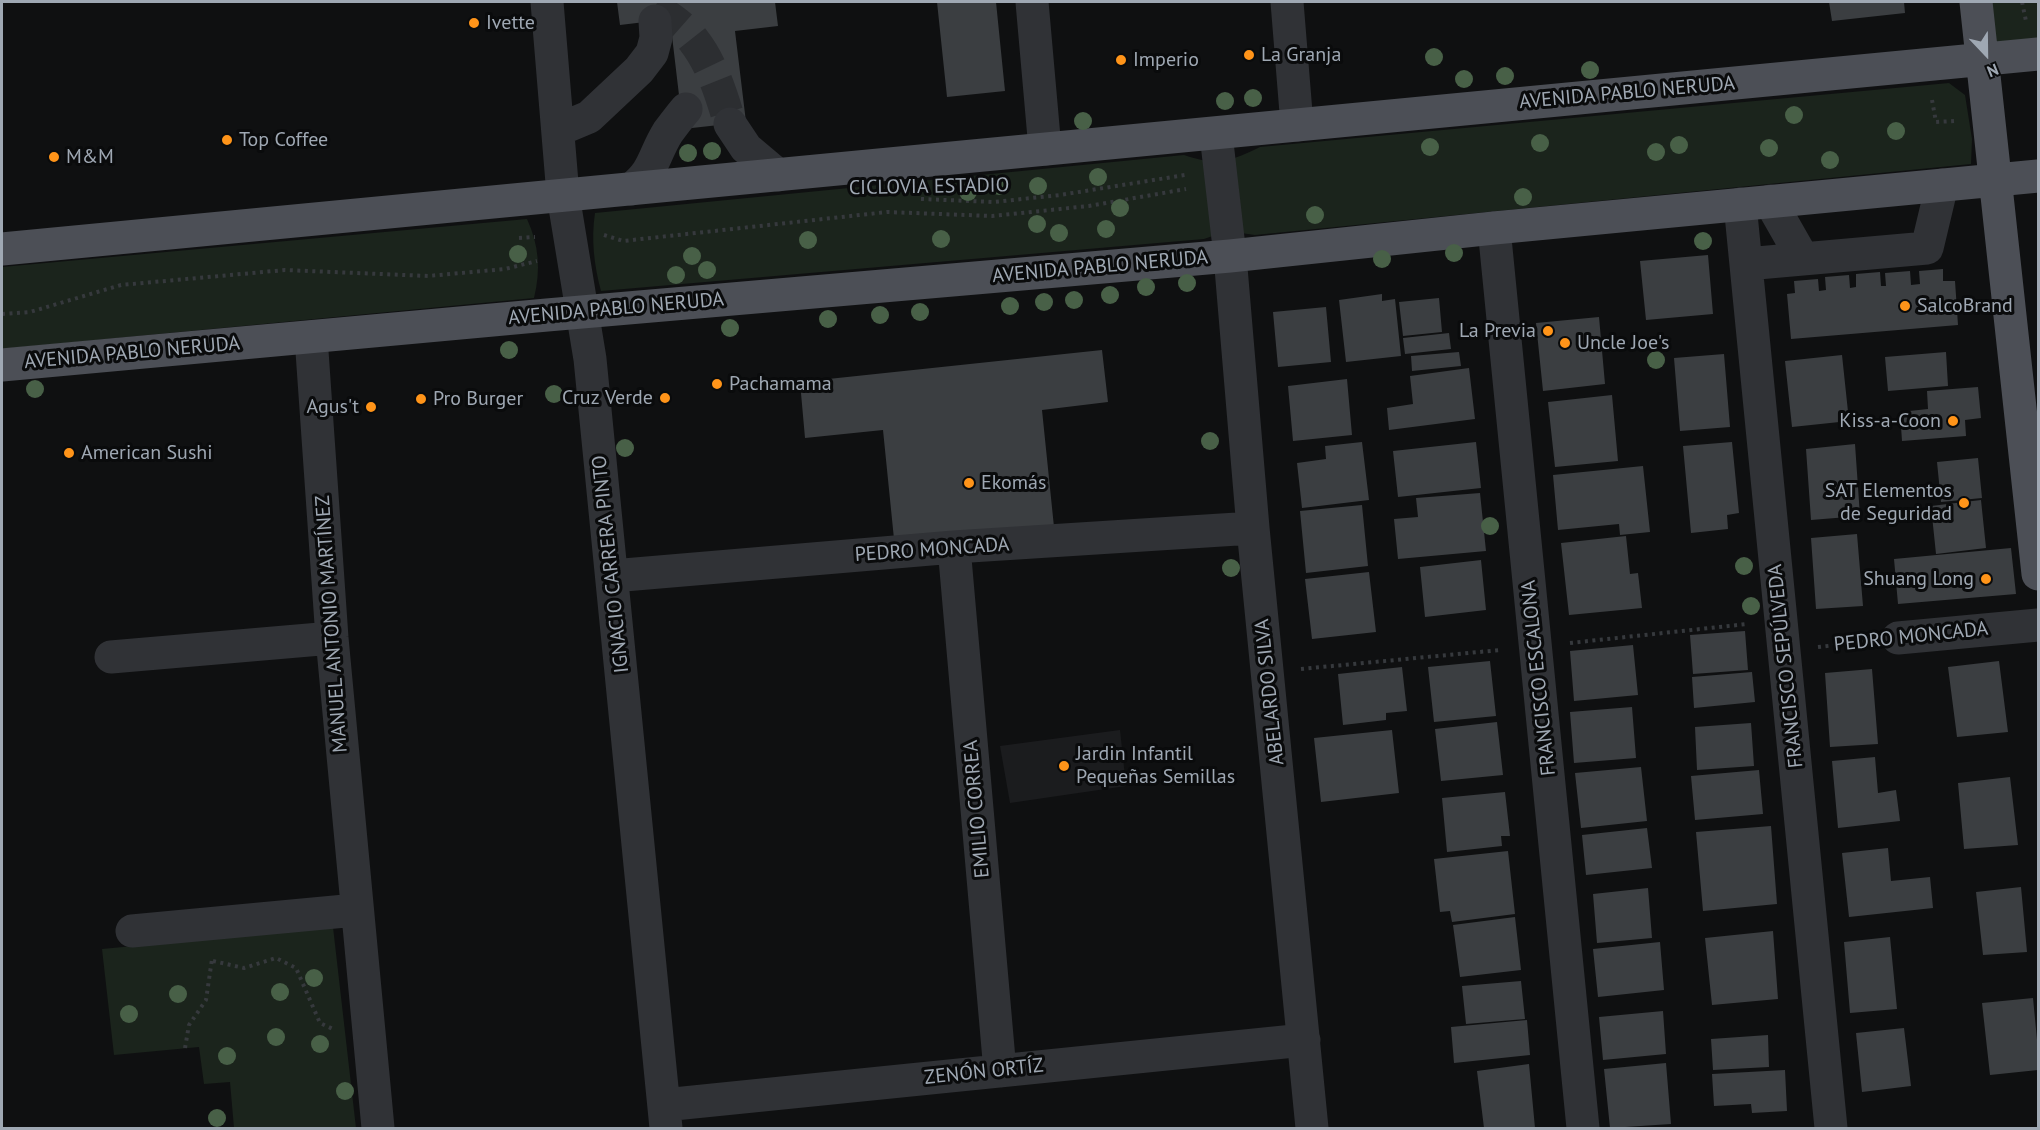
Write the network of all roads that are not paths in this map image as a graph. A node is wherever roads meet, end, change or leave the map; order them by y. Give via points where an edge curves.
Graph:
1 (547, 2) edge
2 (1032, 2) edge
3 (1287, 2) edge
4 (1976, 2) edge
5 (655, 21) dead end
6 (2038, 54) edge
7 (1982, 60) junction
8 (686, 109) dead end
9 (730, 124) tunnel mouth
10 (1298, 125) junction
11 (558, 130) junction
12 (1216, 134) junction
13 (1046, 149) junction
14 (778, 175) junction
15 (2038, 176) edge
16 (1995, 181) junction
17 (1941, 185) junction
18 (631, 189) junction
19 (564, 195) junction
20 (1755, 202) junction
21 (1494, 228) junction
22 (2, 249) edge
23 (1230, 256) junction
24 (1803, 259) junction
25 (1746, 264) junction
26 (583, 312) junction
27 (311, 337) junction
28 (2, 365) edge
29 (1253, 528) junction
30 (2037, 537) edge
31 (954, 547) junction
32 (2038, 574) edge
33 (612, 576) junction
34 (2038, 625) edge
35 (332, 638) junction
36 (1898, 638) road end
37 (111, 657) dead end
38 (356, 910) junction
39 (132, 931) dead end
40 (1304, 1040) junction
41 (1000, 1071) junction
42 (665, 1117) edge
43 (378, 1128) edge
44 (1312, 1128) edge
45 (1583, 1128) edge
46 (1831, 1128) edge

1 - 11 street, IGNACIO CARRERA PINTO
2 - 13 street
3 - 10 street
4 - 7 main road
5 - 11 street via 652,53 639,70 590,117
6 - 7 main road, AVENIDA PABLO NERUDA
7 - 10 main road, AVENIDA PABLO NERUDA
7 - 16 main road
8 - 18 street via 668,133 651,170
9 - 14 street via 746,148
10 - 12 main road, AVENIDA PABLO NERUDA
11 - 19 street, IGNACIO CARRERA PINTO
12 - 13 main road, AVENIDA PABLO NERUDA
12 - 23 street, AVENIDA PABLO NERUDA
13 - 14 main road, AVENIDA PABLO NERUDA
14 - 18 main road, AVENIDA PABLO NERUDA
15 - 16 main road, AVENIDA PABLO NERUDA
16 - 17 main road, AVENIDA PABLO NERUDA
16 - 30 main road
17 - 20 main road, AVENIDA PABLO NERUDA
17 - 24 street via 1927,248
18 - 19 main road, AVENIDA PABLO NERUDA
19 - 22 main road, AVENIDA PABLO NERUDA
19 - 26 street, IGNACIO CARRERA PINTO
20 - 21 main road, AVENIDA PABLO NERUDA
20 - 24 street
20 - 25 street, FRANCISCO SEPÚLVEDA
21 - 23 main road, AVENIDA PABLO NERUDA
21 - 45 street, FRANCISCO ESCALONA
23 - 26 main road, AVENIDA PABLO NERUDA
23 - 29 street, ABELARDO SILVA
24 - 25 street
25 - 46 street, FRANCISCO SEPÚLVEDA
26 - 27 main road, AVENIDA PABLO NERUDA
26 - 33 street, IGNACIO CARRERA PINTO
27 - 28 main road, AVENIDA PABLO NERUDA
27 - 35 street, MANUEL ANTONIO MARTÍNEZ
29 - 31 street, PEDRO MONCADA
29 - 40 street, ABELARDO SILVA
30 - 32 main road
31 - 33 street, PEDRO MONCADA
31 - 41 street, EMILIO CORREA
33 - 42 street, IGNACIO CARRERA PINTO
34 - 36 street, PEDRO MONCADA
35 - 37 street
35 - 38 street, MANUEL ANTONIO MARTÍNEZ
38 - 39 street
38 - 43 street, MANUEL ANTONIO MARTÍNEZ
40 - 41 street, ZENÓN ORTÍZ
40 - 44 street, ABELARDO SILVA
41 - 42 street, ZENÓN ORTÍZ

